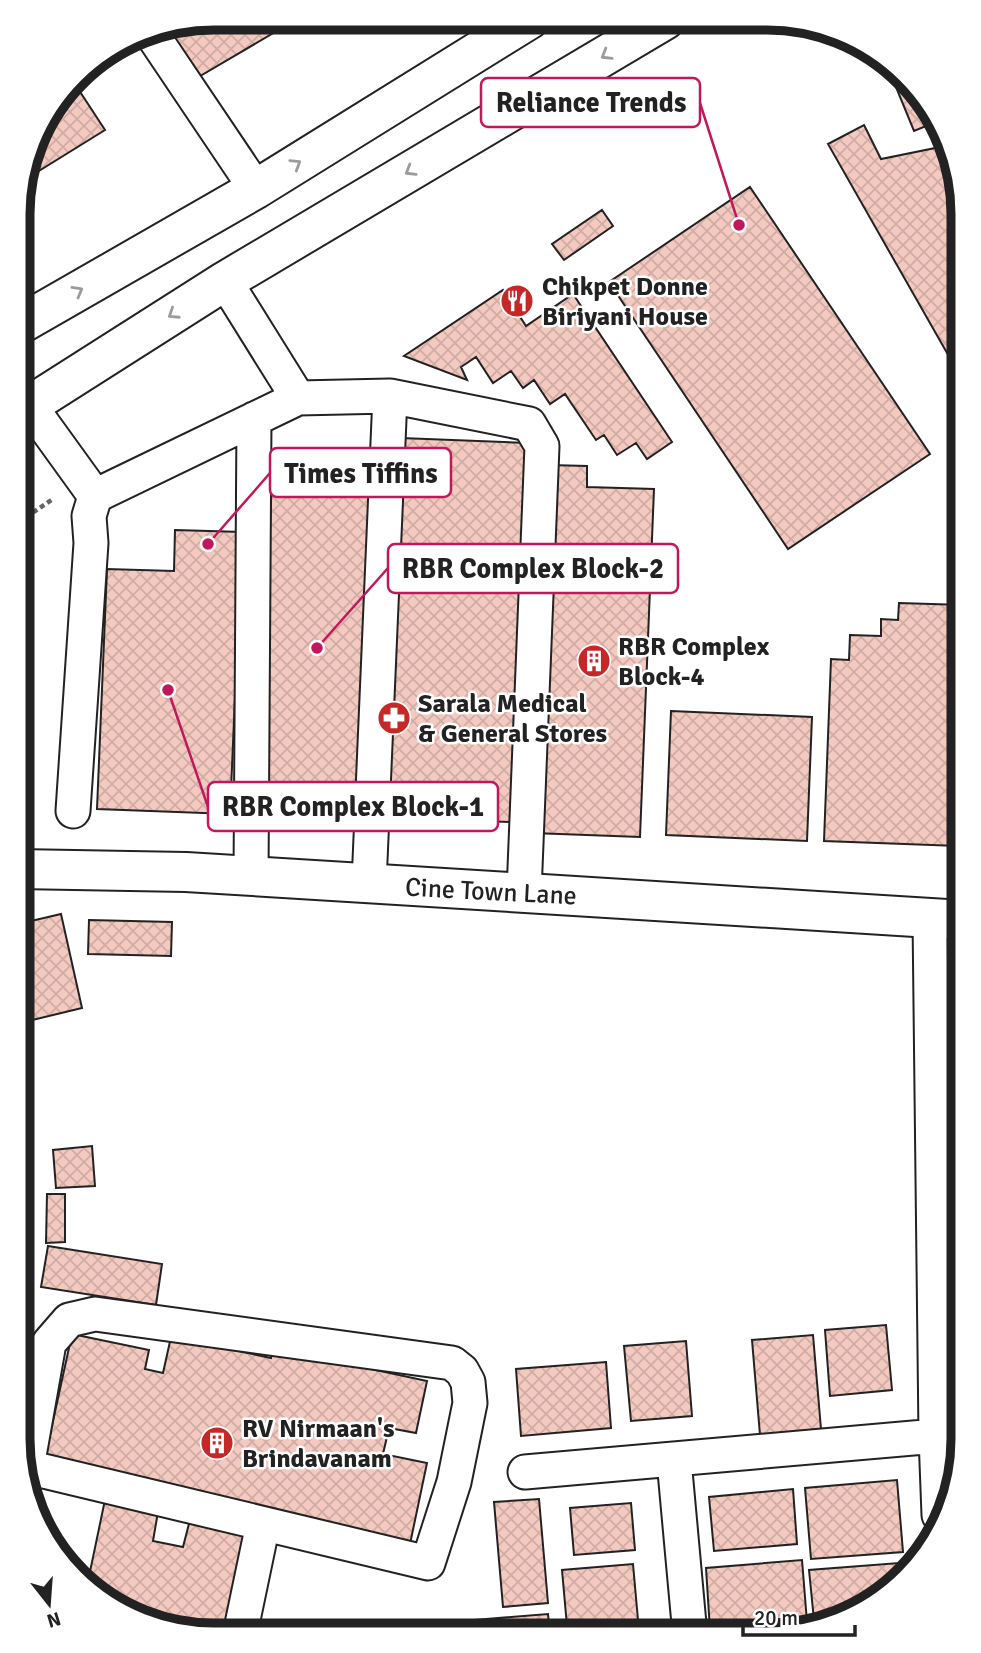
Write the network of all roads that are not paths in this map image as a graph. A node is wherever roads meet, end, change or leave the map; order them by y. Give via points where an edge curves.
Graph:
1 (512, 30) edge
2 (647, 30) edge
3 (156, 40) edge
4 (256, 189) junction
5 (225, 281) junction
6 (30, 317) edge
7 (390, 396) junction
8 (299, 398) junction
9 (30, 405) edge
10 (30, 416) edge
11 (254, 419) junction
12 (95, 496) junction
13 (73, 811) dead end
14 (30, 869) edge
15 (251, 876) junction
16 (369, 884) junction
17 (524, 893) junction
18 (947, 919) edge
19 (949, 1139) edge
20 (936, 1436) junction
21 (30, 1450) edge
22 (674, 1460) junction
23 (525, 1472) dead end
24 (33, 1473) edge
25 (939, 1504) edge
26 (263, 1524) junction
27 (242, 1623) edge
28 (689, 1623) edge

4 -> 1 main road
2 -> 5 main road
3 - 4 street
6 -> 4 main road
5 - 8 street
5 -> 9 main road
7 - 8 street
7 - 16 street
7 - 17 street via 529,424 542,446
8 - 11 street
10 - 12 street
11 - 12 street
11 - 15 street
12 - 13 street via 89,516
14 - 15 main road, Cine Town Lane
15 - 16 main road, Cine Town Lane
16 - 17 main road, Cine Town Lane
17 - 18 main road, Cine Town Lane
18 - 19 street
19 - 20 street
20 - 22 street
20 - 25 street
21 - 26 street via 49,1343 69,1320 95,1314 452,1363 462,1371 470,1403 454,1482 428,1563
22 - 23 street
22 - 28 street
24 - 26 street
26 - 27 street

